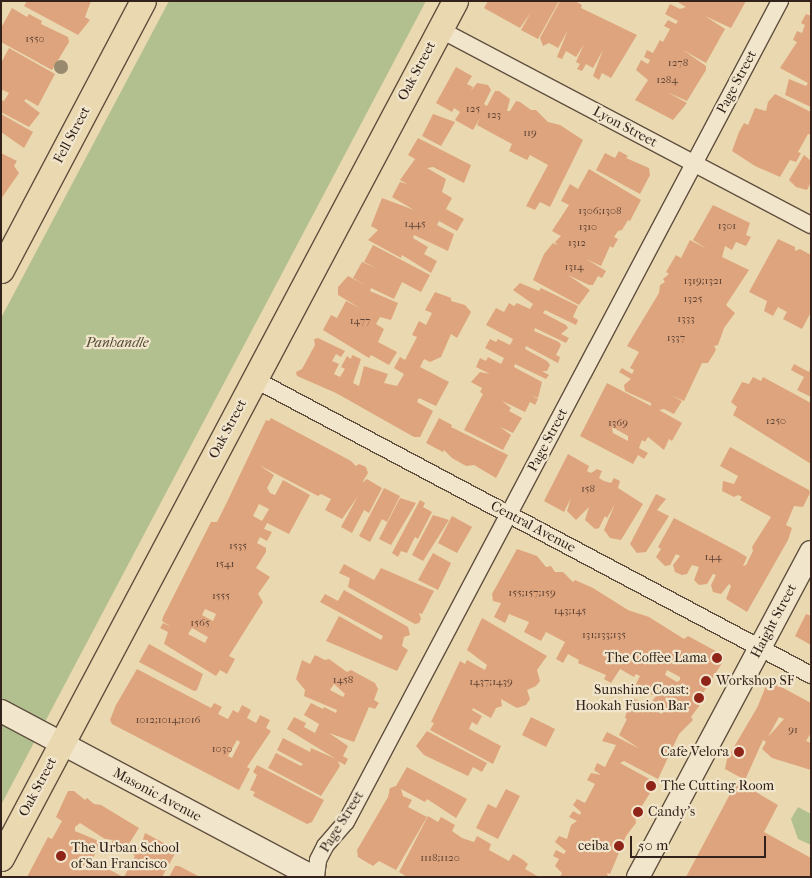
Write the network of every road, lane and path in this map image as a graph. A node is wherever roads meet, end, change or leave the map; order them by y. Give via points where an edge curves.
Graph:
1 (143, 1) edge
2 (455, 1) edge
3 (780, 1) edge
4 (439, 29) junction
5 (694, 163) junction
6 (811, 225) edge
7 (4, 256) edge
8 (254, 379) junction
9 (509, 514) junction
10 (811, 552) edge
11 (804, 582) edge
12 (760, 648) junction
13 (811, 675) edge
14 (1, 711) edge
15 (61, 744) junction
16 (1, 858) edge
17 (314, 877) edge
18 (638, 877) edge

1 - 7 main road, Fell Street
2 - 4 main road, Oak Street
3 - 5 street, Page Street
4 - 5 street, Lyon Street
4 - 8 main road, Oak Street
5 - 6 street, Lyon Street
5 - 9 street, Page Street
8 - 9 street, Central Avenue
8 - 15 main road, Oak Street
9 - 12 street, Central Avenue
9 - 17 street, Page Street via 346,822 325,846
10 - 11 street, Haight Street
11 - 12 street, Haight Street
12 - 13 street, Central Avenue
12 - 18 street, Haight Street
14 - 15 street, Masonic Avenue
15 - 16 main road, Oak Street
15 - 17 street, Masonic Avenue

